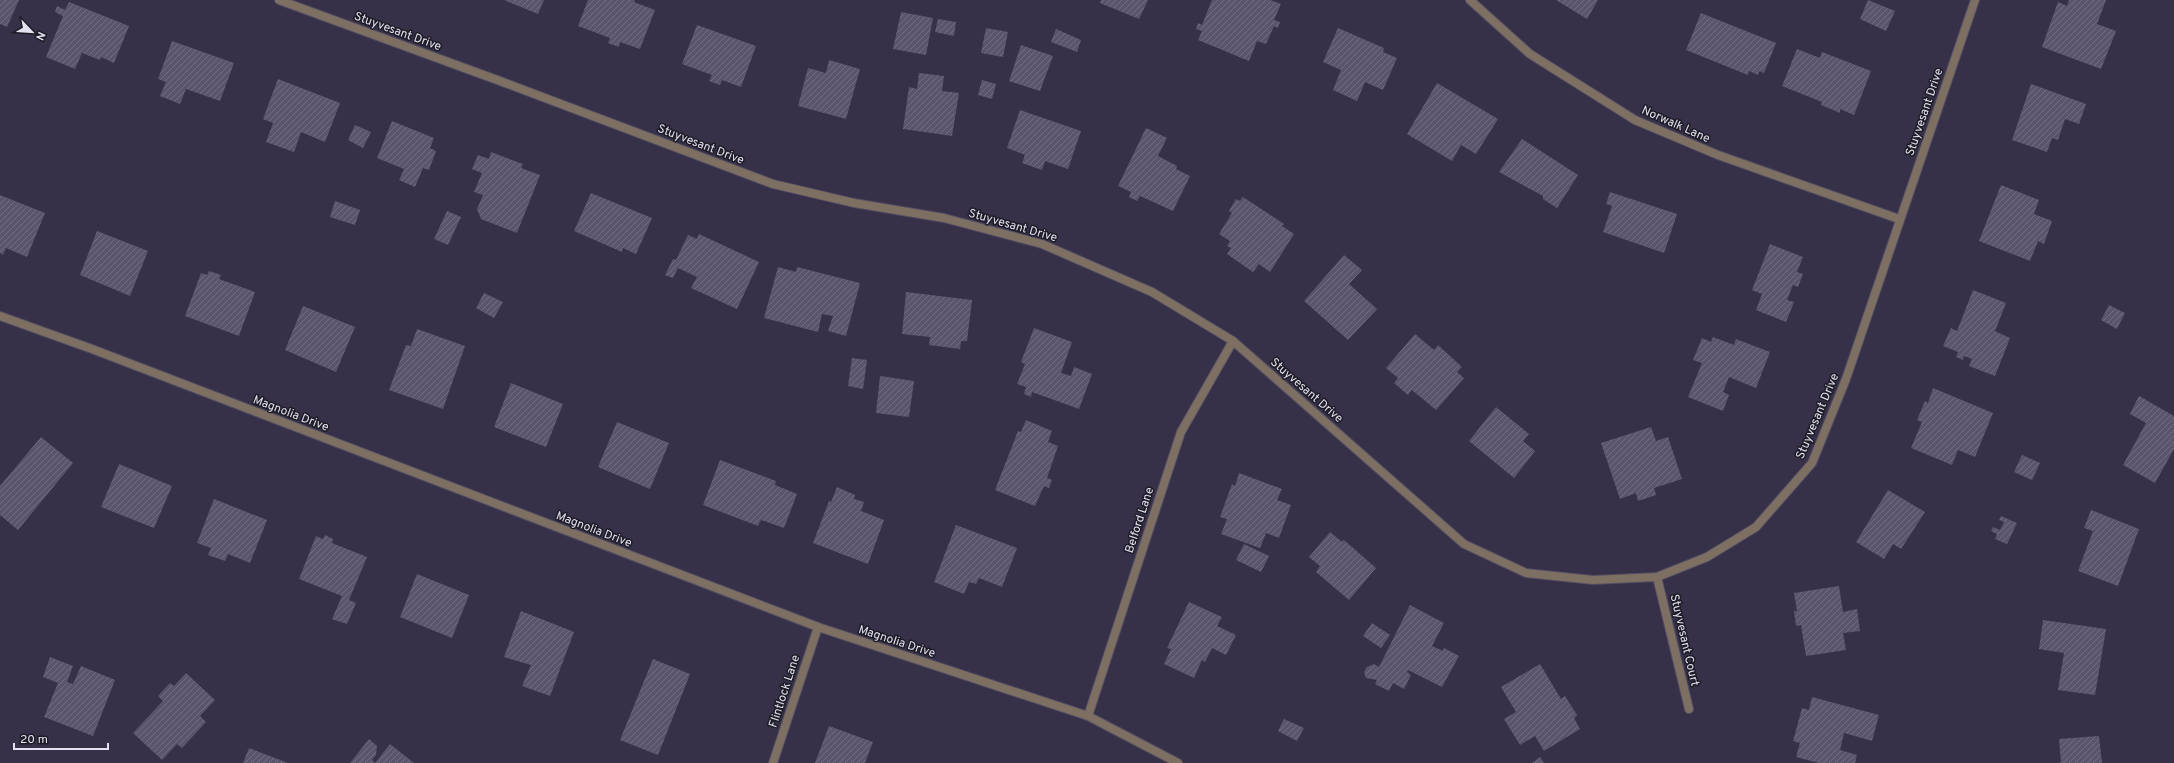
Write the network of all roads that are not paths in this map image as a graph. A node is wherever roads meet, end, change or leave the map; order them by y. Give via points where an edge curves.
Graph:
1 (279, 0) edge
2 (1470, 0) edge
3 (1975, 0) edge
4 (1899, 219) junction
5 (0, 316) edge
6 (1233, 341) junction
7 (1658, 577) junction
8 (818, 627) junction
9 (1689, 709) dead end
10 (1088, 716) junction
11 (772, 763) edge
12 (1178, 763) edge

1 - 6 street, Stuyvesant Drive via 773,184 944,218 1042,244 1152,292
2 - 4 street, Norwalk Lane via 1530,54 1635,120 1718,155
3 - 4 street, Stuyvesant Drive
4 - 7 street, Stuyvesant Drive via 1846,378 1812,463 1756,527 1706,557
5 - 8 street, Magnolia Drive
6 - 7 street, Stuyvesant Drive via 1464,544 1526,573 1593,580
6 - 10 street, Belford Lane via 1181,432
7 - 9 street, Stuyvesant Court
8 - 10 street, Magnolia Drive
8 - 11 street, Flintlock Lane
10 - 12 street, Magnolia Drive

